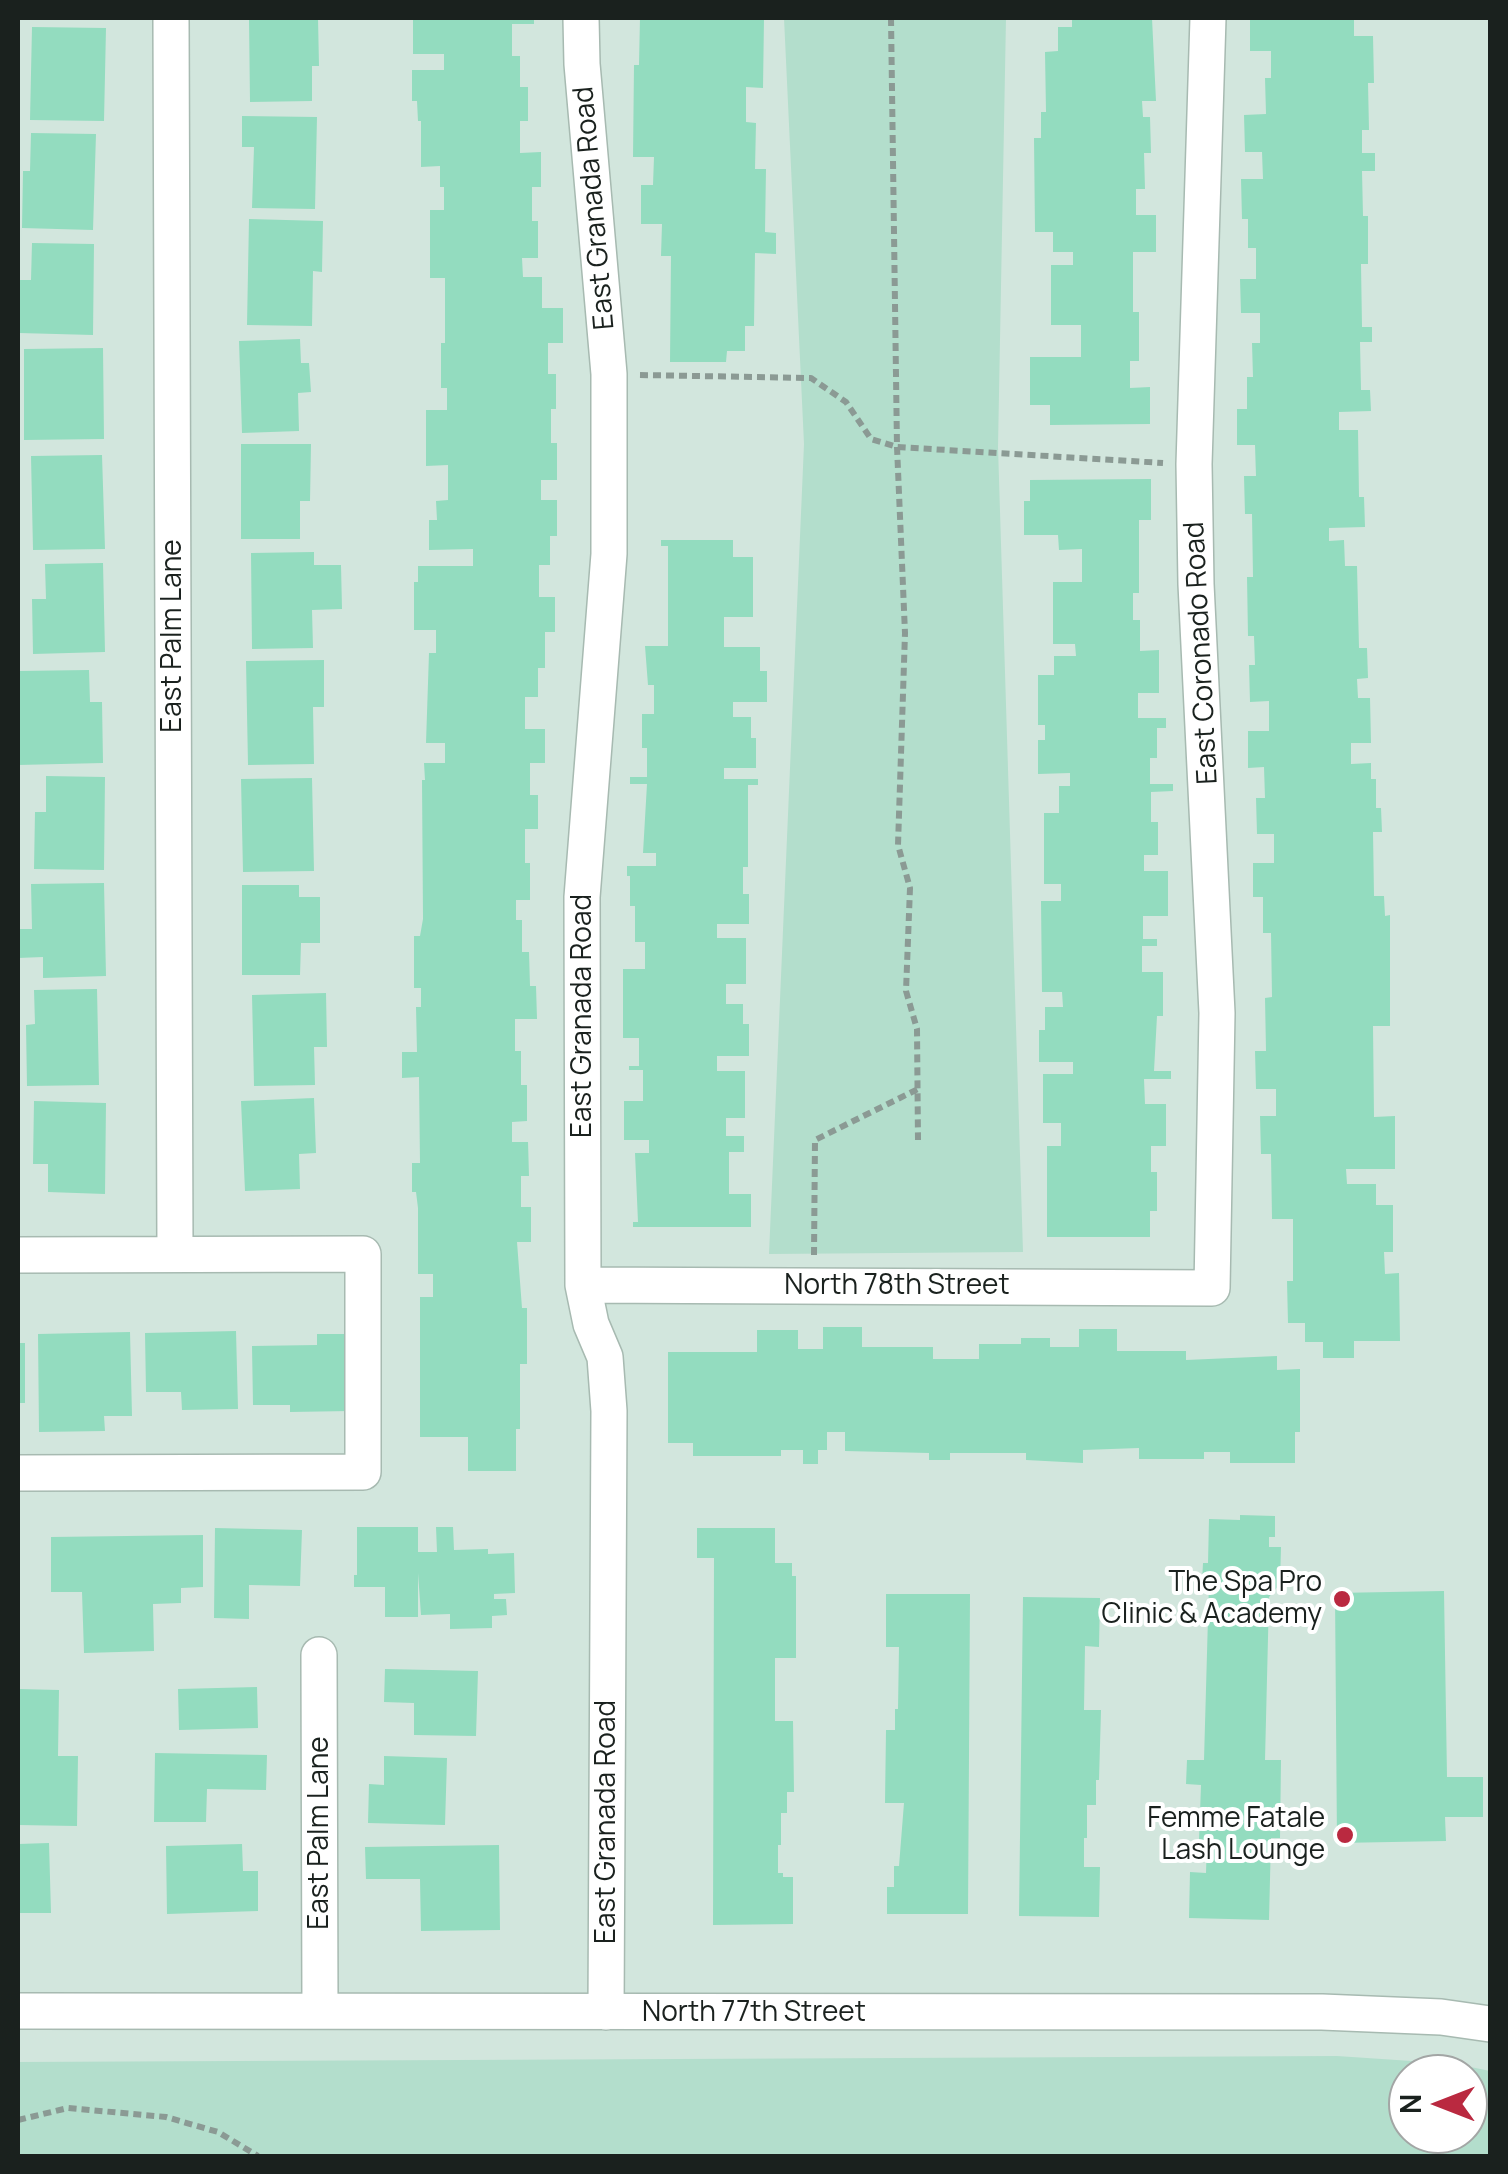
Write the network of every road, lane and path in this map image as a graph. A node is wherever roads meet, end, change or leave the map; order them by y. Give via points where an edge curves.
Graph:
1 (171, 18) edge
2 (582, 18) edge
3 (891, 18) edge
4 (1208, 18) edge
5 (639, 375) dead end
6 (897, 447) junction
7 (1163, 464) dead end
8 (918, 1089) junction
9 (918, 1140) dead end
10 (175, 1254) junction
11 (18, 1255) edge
12 (814, 1256) dead end
13 (583, 1284) junction
14 (1212, 1288) joint
15 (18, 1473) edge
16 (319, 1655) dead end
17 (18, 2011) edge
18 (320, 2012) junction
19 (606, 2012) junction
20 (1490, 2024) edge
21 (18, 2120) edge
22 (258, 2156) edge

1 - 10 street, East Palm Lane
2 - 13 street, East Granada Road via 610,374 610,554 582,897
3 - 6 path
4 - 14 street, East Coronado Road via 1194,464 1217,1013
5 - 6 path via 811,378 846,402 870,440
6 - 7 path
6 - 8 path via 905,633 898,846 910,888 906,991 917,1029
8 - 9 path
8 - 12 path via 815,1140
10 - 11 street
10 - 15 street via 363,1254 363,1472
13 - 14 street, North 78th Street
13 - 19 street, East Granada Road via 605,1358 610,1411
16 - 18 street, East Palm Lane
17 - 18 street, North 77th Street
18 - 19 street, North 77th Street
19 - 20 street, North 77th Street via 1322,2012
21 - 22 path via 68,2108 166,2117 218,2132

